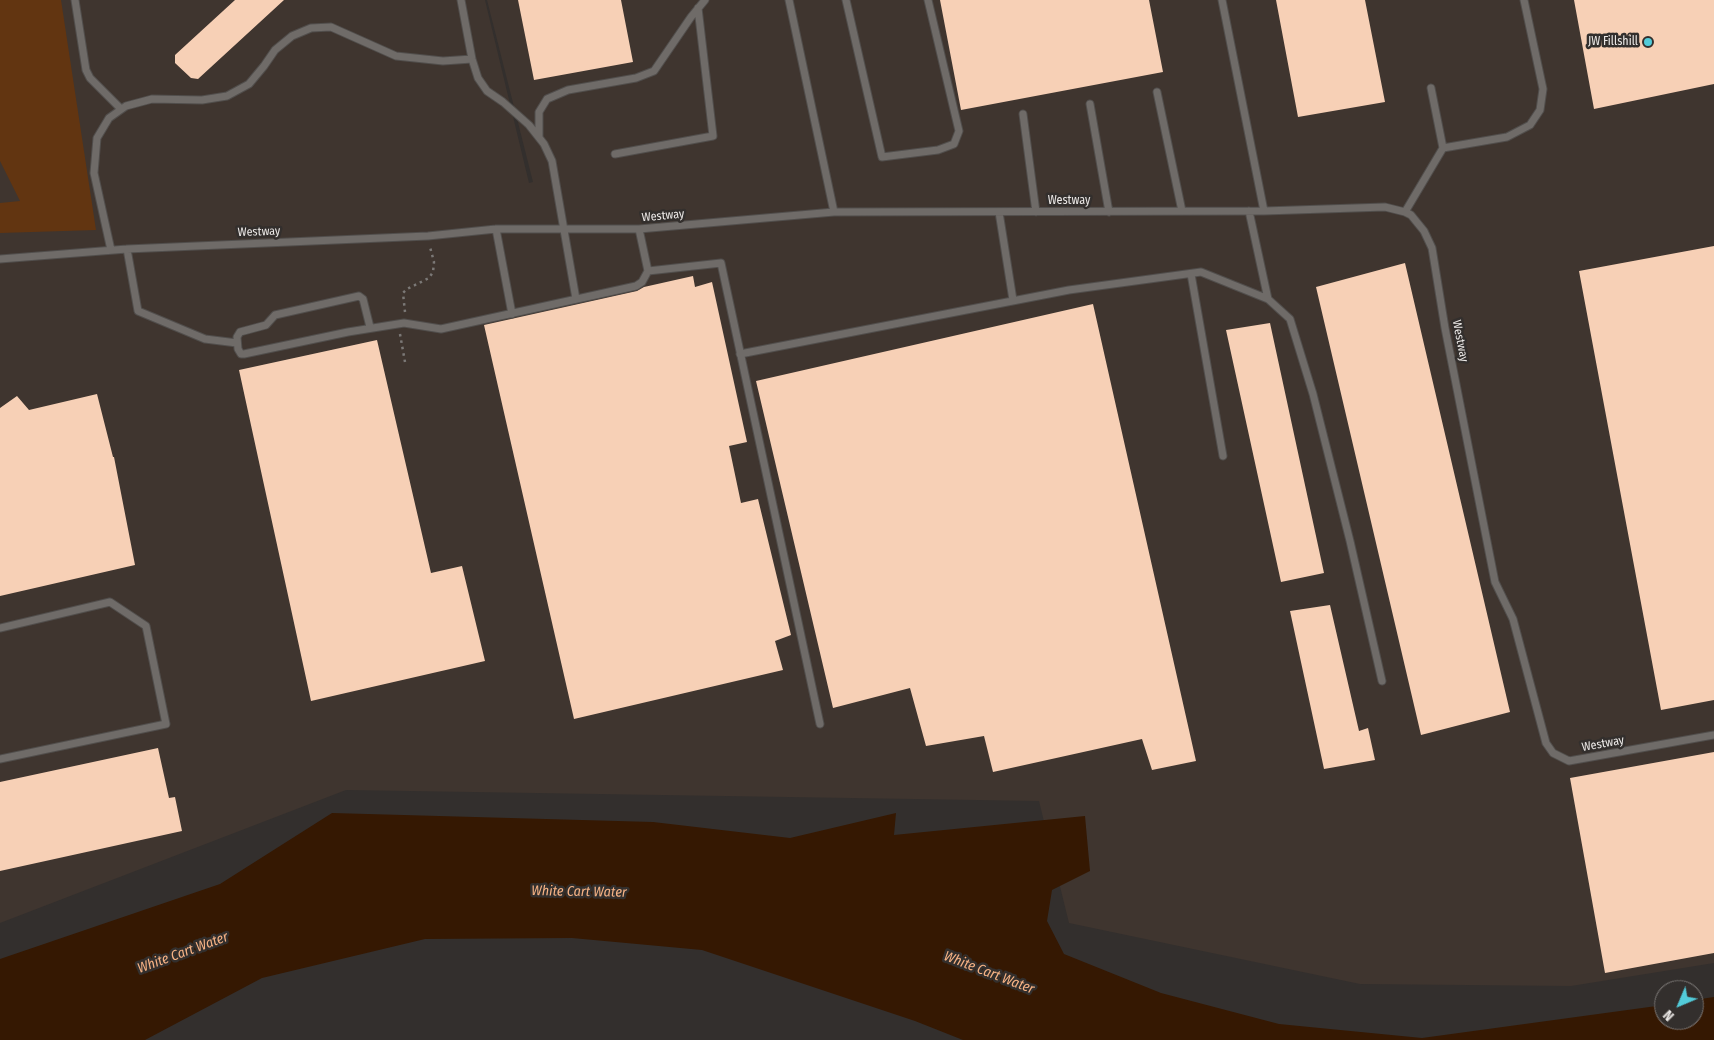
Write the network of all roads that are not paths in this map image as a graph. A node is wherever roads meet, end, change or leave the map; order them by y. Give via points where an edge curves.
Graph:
1 (75, 0) edge
2 (461, 0) edge
3 (705, 0) edge
4 (789, 0) edge
5 (846, 0) edge
6 (928, 0) edge
7 (1222, 0) edge
8 (1524, 0) edge
9 (698, 8) junction
10 (472, 59) junction
11 (1431, 88) dead end
12 (1157, 92) dead end
13 (1090, 104) dead end
14 (121, 109) junction
15 (1023, 114) dead end
16 (539, 138) junction
17 (1443, 148) junction
18 (615, 154) dead end
19 (1182, 211) junction
20 (1249, 211) junction
21 (1264, 211) junction
22 (834, 212) junction
23 (999, 212) junction
24 (1036, 212) junction
25 (1109, 212) junction
26 (1405, 212) junction
27 (563, 229) junction
28 (639, 229) junction
29 (496, 230) junction
30 (127, 249) junction
31 (110, 250) junction
32 (0, 259) edge
33 (648, 270) junction
34 (1191, 274) junction
35 (576, 299) junction
36 (1268, 299) junction
37 (1013, 300) junction
38 (512, 314) junction
39 (370, 327) junction
40 (237, 343) junction
41 (740, 354) junction
42 (1223, 456) dead end
43 (0, 628) edge
44 (1382, 681) dead end
45 (820, 724) dead end
46 (1714, 735) edge
47 (0, 759) edge

1 - 14 lane via 86,70
2 - 10 lane
3 - 9 lane
4 - 22 lane
5 - 6 lane via 882,157 938,150 954,144 958,131
7 - 21 lane
8 - 17 lane via 1543,89 1540,110 1530,125 1507,137
9 - 16 lane via 654,71 636,78 568,90 547,99 539,112
9 - 18 lane via 713,136
10 - 14 lane via 443,61 396,56 331,27 311,28 292,36 275,50 248,84 227,96 202,100 152,99
10 - 16 lane via 478,78 487,91 529,125
11 - 17 lane
12 - 19 lane
13 - 25 lane
14 - 31 lane via 109,118 97,138 94,173
15 - 24 lane
16 - 27 lane via 552,161
17 - 26 lane
19 - 20 lane, Westway
19 - 25 lane, Westway
20 - 21 lane, Westway
20 - 36 lane
21 - 26 lane, Westway via 1386,207
22 - 23 lane, Westway
22 - 28 lane, Westway
23 - 24 lane, Westway
23 - 37 lane
24 - 25 lane, Westway
26 - 46 lane, Westway via 1424,230 1432,248 1495,582 1513,619 1546,743 1553,753 1569,761
27 - 28 lane, Westway
27 - 29 lane, Westway
27 - 35 lane
28 - 33 lane
29 - 30 lane, Westway
29 - 38 lane
30 - 31 lane, Westway
30 - 40 lane via 138,312 205,339
31 - 32 lane, Westway
33 - 35 lane via 636,286
33 - 41 lane via 721,263
34 - 36 lane via 1201,272
34 - 37 lane
34 - 42 lane
35 - 38 lane
36 - 44 lane via 1290,319 1313,394
37 - 41 lane
38 - 39 lane via 441,329 404,323
39 - 40 lane via 244,354
39 - 40 lane via 363,299 359,296 275,315 266,324 240,332 236,337
41 - 45 lane
43 - 47 lane via 110,602 146,626 166,724

